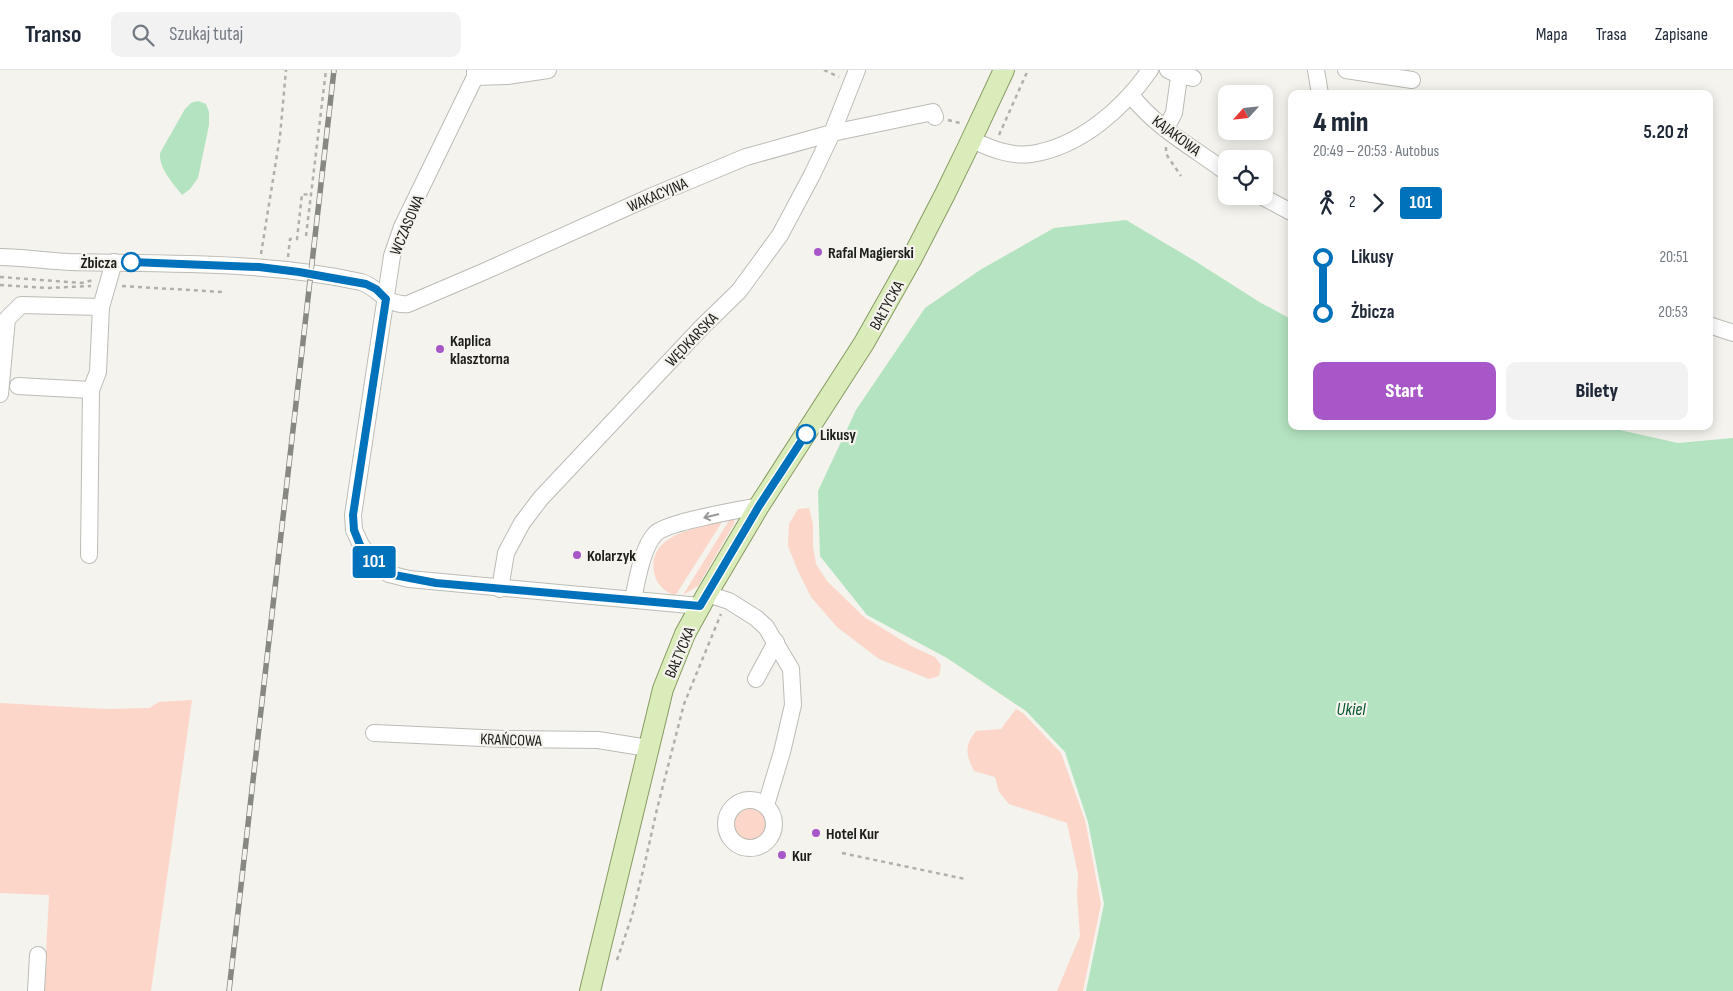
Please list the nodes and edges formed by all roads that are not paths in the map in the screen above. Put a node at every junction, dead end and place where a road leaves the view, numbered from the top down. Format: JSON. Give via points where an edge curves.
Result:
{"nodes":[{"id":1,"x":548,"y":70,"type":"edge"},
{"id":2,"x":857,"y":70,"type":"edge"},
{"id":3,"x":1004,"y":70,"type":"edge"},
{"id":4,"x":1150,"y":70,"type":"edge"},
{"id":5,"x":1316,"y":70,"type":"edge"},
{"id":6,"x":1346,"y":70,"type":"edge"},
{"id":7,"x":475,"y":73,"type":"edge"},
{"id":8,"x":1180,"y":73,"type":"edge"},
{"id":9,"x":1412,"y":80,"type":"dead end"},
{"id":10,"x":1319,"y":90,"type":"edge"},
{"id":11,"x":1131,"y":95,"type":"junction"},
{"id":12,"x":935,"y":117,"type":"dead end"},
{"id":13,"x":1166,"y":128,"type":"junction"},
{"id":14,"x":832,"y":133,"type":"junction"},
{"id":15,"x":972,"y":140,"type":"junction"},
{"id":16,"x":1218,"y":166,"type":"edge"},
{"id":17,"x":1273,"y":203,"type":"edge"},
{"id":18,"x":1288,"y":210,"type":"edge"},
{"id":19,"x":0,"y":257,"type":"edge"},
{"id":20,"x":114,"y":262,"type":"junction"},
{"id":21,"x":386,"y":299,"type":"junction"},
{"id":22,"x":101,"y":307,"type":"junction"},
{"id":23,"x":1713,"y":326,"type":"edge"},
{"id":24,"x":1733,"y":333,"type":"edge"},
{"id":25,"x":18,"y":386,"type":"dead end"},
{"id":26,"x":91,"y":390,"type":"junction"},
{"id":27,"x":0,"y":394,"type":"edge"},
{"id":28,"x":759,"y":506,"type":"junction"},
{"id":29,"x":89,"y":555,"type":"dead end"},
{"id":30,"x":500,"y":589,"type":"junction"},
{"id":31,"x":633,"y":600,"type":"junction"},
{"id":32,"x":703,"y":600,"type":"junction"},
{"id":33,"x":776,"y":642,"type":"junction"},
{"id":34,"x":756,"y":679,"type":"dead end"},
{"id":35,"x":374,"y":733,"type":"dead end"},
{"id":36,"x":648,"y":748,"type":"junction"},
{"id":37,"x":766,"y":805,"type":"dead end"},
{"id":38,"x":38,"y":955,"type":"dead end"},
{"id":39,"x":36,"y":991,"type":"edge"},
{"id":40,"x":590,"y":991,"type":"edge"}],
"edges":[{"from":1,"to":7,"type":"street","via":[[507,76]]},
{"from":2,"to":14,"type":"street","name":"WĘDKARSKA"},
{"from":3,"to":15,"type":"main road","name":"BAŁTYCKA"},
{"from":4,"to":11,"type":"street"},
{"from":5,"to":10,"type":"street"},
{"from":6,"to":9,"type":"street"},
{"from":7,"to":21,"type":"street","name":"WCZASOWA","via":[[398,236]]},
{"from":8,"to":13,"type":"street","via":[[1174,113]]},
{"from":11,"to":13,"type":"street","name":"KAJAKOWA","via":[[1142,109]]},
{"from":11,"to":15,"type":"street","via":[[1107,118],[1062,146],[1030,154],[1003,152]]},
{"from":12,"to":14,"type":"street","name":"WAKACYJNA","via":[[933,112]]},
{"from":13,"to":16,"type":"street","name":"KAJAKOWA"},
{"from":14,"to":21,"type":"street","name":"WAKACYJNA","via":[[746,157],[650,196],[415,302],[397,304]]},
{"from":14,"to":30,"type":"street","name":"WĘDKARSKA","via":[[780,235],[739,291],[616,416],[522,523],[506,553]]},
{"from":15,"to":28,"type":"main road","name":"BAŁTYCKA","via":[[912,258],[864,342]]},
{"from":17,"to":18,"type":"street"},
{"from":19,"to":20,"type":"street"},
{"from":20,"to":21,"type":"street","via":[[287,270],[361,282]]},
{"from":20,"to":22,"type":"street"},
{"from":21,"to":30,"type":"street","name":"WCZASOWA","via":[[353,515],[354,530],[360,545],[389,574],[427,582]]},
{"from":22,"to":26,"type":"street","via":[[98,372]]},
{"from":22,"to":27,"type":"street","via":[[21,304],[7,319]]},
{"from":23,"to":24,"type":"street"},
{"from":25,"to":26,"type":"street"},
{"from":26,"to":29,"type":"street"},
{"from":28,"to":31,"type":"street","one_way":true,"via":[[673,525],[655,533],[644,555]]},
{"from":28,"to":32,"type":"main road","name":"BAŁTYCKA"},
{"from":30,"to":31,"type":"street","name":"WCZASOWA"},
{"from":31,"to":32,"type":"street","name":"WCZASOWA"},
{"from":32,"to":33,"type":"street","name":"WCZASOWA","via":[[727,600],[756,618]]},
{"from":32,"to":36,"type":"main road","name":"BAŁTYCKA","via":[[663,688]]},
{"from":33,"to":34,"type":"street"},
{"from":33,"to":37,"type":"street","name":"WCZASOWA","via":[[791,669],[794,705]]},
{"from":35,"to":36,"type":"street","name":"KRAŃCOWA","via":[[598,740]]},
{"from":36,"to":40,"type":"main road","name":"BAŁTYCKA"},
{"from":38,"to":39,"type":"street"}]}
